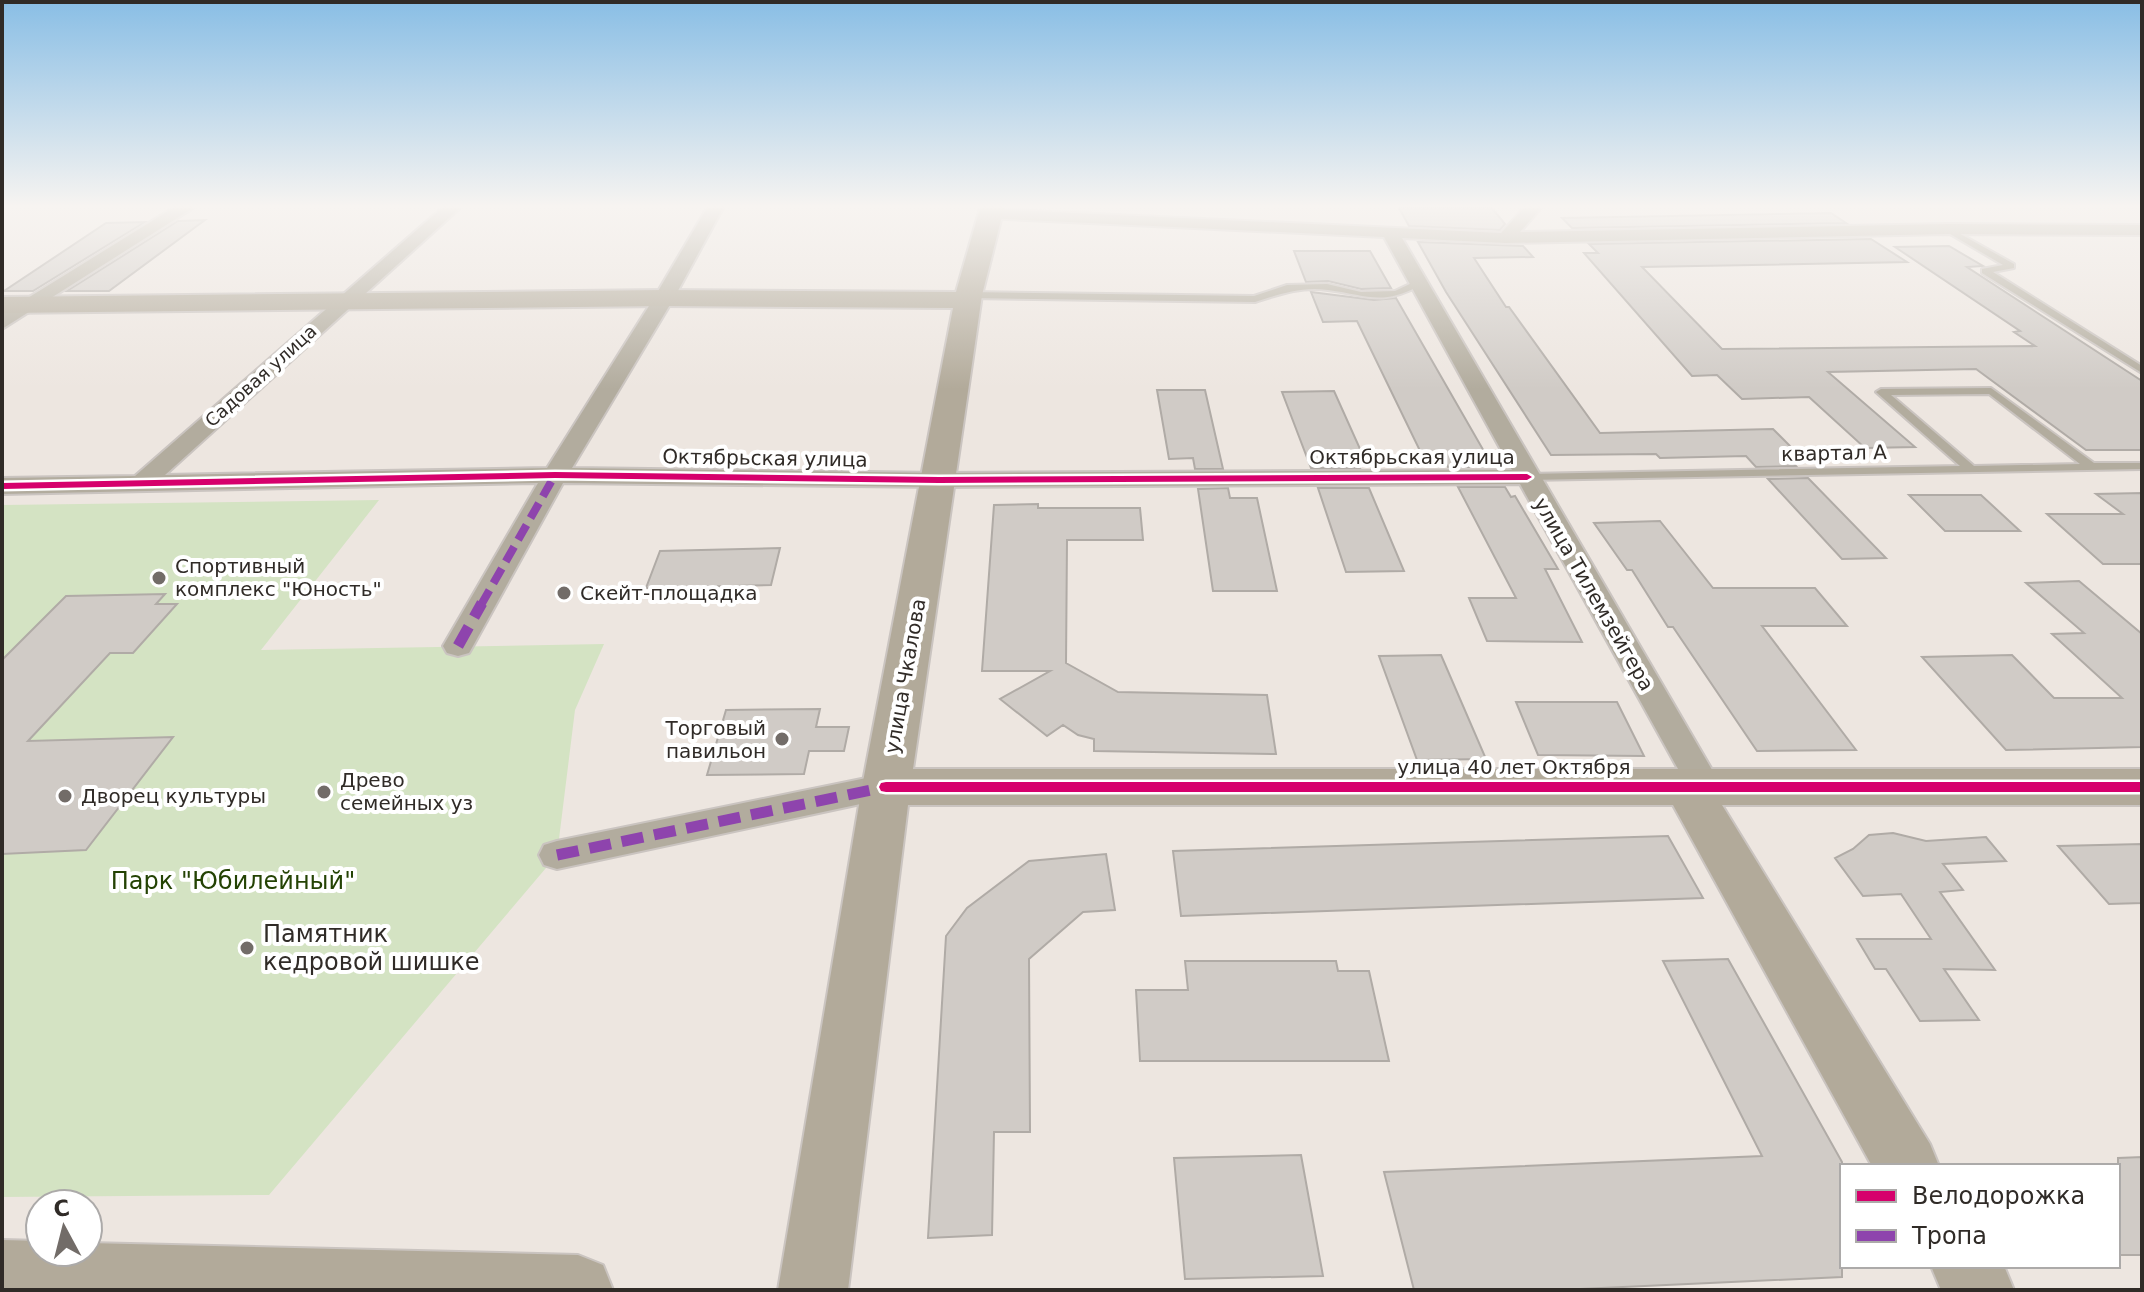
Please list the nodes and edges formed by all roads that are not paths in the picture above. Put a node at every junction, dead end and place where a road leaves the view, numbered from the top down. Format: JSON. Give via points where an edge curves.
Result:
{"nodes":[{"id":1,"x":88,"y":268,"type":"edge"},
{"id":2,"x":382,"y":268,"type":"edge"},
{"id":3,"x":681,"y":268,"type":"edge"},
{"id":4,"x":977,"y":268,"type":"edge"},
{"id":5,"x":1408,"y":268,"type":"edge"},
{"id":6,"x":1999,"y":268,"type":"edge"},
{"id":7,"x":1416,"y":284,"type":"junction"},
{"id":8,"x":664,"y":298,"type":"junction"},
{"id":9,"x":969,"y":298,"type":"junction"},
{"id":10,"x":344,"y":301,"type":"junction"},
{"id":11,"x":30,"y":304,"type":"junction"},
{"id":12,"x":2,"y":305,"type":"edge"},
{"id":13,"x":2,"y":323,"type":"edge"},
{"id":14,"x":2142,"y":370,"type":"edge"},
{"id":15,"x":2142,"y":466,"type":"edge"},
{"id":16,"x":2092,"y":467,"type":"junction"},
{"id":17,"x":1971,"y":469,"type":"junction"},
{"id":18,"x":555,"y":475,"type":"junction"},
{"id":19,"x":1527,"y":477,"type":"junction"},
{"id":20,"x":939,"y":480,"type":"junction"},
{"id":21,"x":143,"y":482,"type":"junction"},
{"id":22,"x":2,"y":486,"type":"edge"},
{"id":23,"x":458,"y":646,"type":"dead end"},
{"id":24,"x":886,"y":787,"type":"junction"},
{"id":25,"x":1696,"y":787,"type":"junction"},
{"id":26,"x":2142,"y":787,"type":"edge"},
{"id":27,"x":557,"y":855,"type":"dead end"},
{"id":28,"x":1906,"y":1164,"type":"edge"},
{"id":29,"x":1966,"y":1268,"type":"edge"},
{"id":30,"x":2,"y":1275,"type":"edge"},
{"id":31,"x":578,"y":1290,"type":"edge"},
{"id":32,"x":813,"y":1290,"type":"edge"},
{"id":33,"x":1979,"y":1290,"type":"edge"}],
"edges":[{"from":1,"to":11,"type":"street"},
{"from":2,"to":10,"type":"street","name":"Садовая улица"},
{"from":3,"to":8,"type":"street"},
{"from":4,"to":9,"type":"street","name":"улица Чкалова"},
{"from":5,"to":7,"type":"street","name":"улица Тилемзейгера"},
{"from":6,"to":14,"type":"lane","via":[[1985,271]]},
{"from":7,"to":9,"type":"lane","via":[[1397,294],[1287,288],[1255,299]]},
{"from":7,"to":19,"type":"street","name":"улица Тилемзейгера"},
{"from":8,"to":9,"type":"street"},
{"from":8,"to":10,"type":"street"},
{"from":8,"to":18,"type":"street"},
{"from":9,"to":20,"type":"street","name":"улица Чкалова"},
{"from":10,"to":11,"type":"street"},
{"from":10,"to":21,"type":"street","name":"Садовая улица"},
{"from":11,"to":12,"type":"street"},
{"from":11,"to":13,"type":"street"},
{"from":15,"to":16,"type":"lane","name":"квартал А"},
{"from":16,"to":17,"type":"lane","name":"квартал А"},
{"from":16,"to":17,"type":"lane","via":[[1991,391],[1881,392]]},
{"from":17,"to":19,"type":"lane","name":"квартал А"},
{"from":18,"to":20,"type":"street","name":"Октябрьская улица"},
{"from":18,"to":21,"type":"street","name":"Октябрьская улица"},
{"from":18,"to":23,"type":"street"},
{"from":19,"to":20,"type":"street","name":"Октябрьская улица"},
{"from":19,"to":25,"type":"street","name":"улица Тилемзейгера"},
{"from":20,"to":24,"type":"street","name":"улица Чкалова"},
{"from":21,"to":22,"type":"street","name":"Октябрьская улица"},
{"from":24,"to":25,"type":"street","name":"улица 40 лет Октября"},
{"from":24,"to":27,"type":"street"},
{"from":24,"to":32,"type":"street","name":"улица Чкалова"},
{"from":25,"to":26,"type":"street","name":"улица 40 лет Октября"},
{"from":25,"to":28,"type":"street","name":"улица Тилемзейгера"},
{"from":29,"to":33,"type":"street"},
{"from":30,"to":31,"type":"street"}]}
